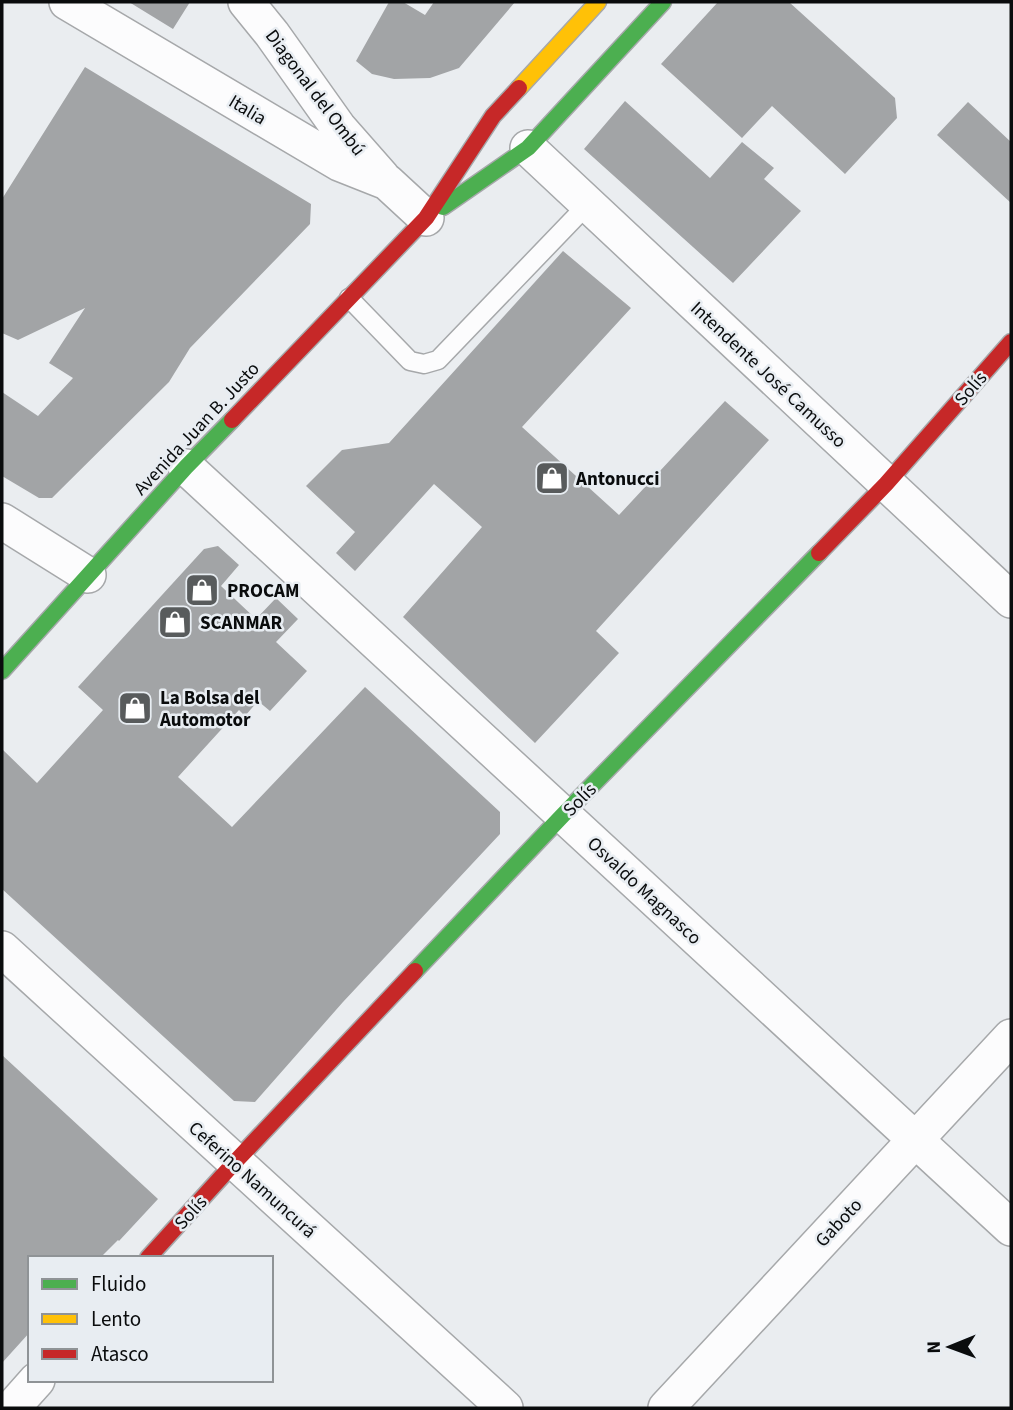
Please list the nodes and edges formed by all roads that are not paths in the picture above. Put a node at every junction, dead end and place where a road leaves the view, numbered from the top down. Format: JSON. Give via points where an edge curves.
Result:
{"nodes":[{"id":1,"x":68,"y":2,"type":"edge"},
{"id":2,"x":246,"y":2,"type":"edge"},
{"id":3,"x":598,"y":2,"type":"edge"},
{"id":4,"x":663,"y":2,"type":"edge"},
{"id":5,"x":528,"y":148,"type":"junction"},
{"id":6,"x":387,"y":182,"type":"junction"},
{"id":7,"x":588,"y":204,"type":"junction"},
{"id":8,"x":426,"y":218,"type":"junction"},
{"id":9,"x":349,"y":298,"type":"junction"},
{"id":10,"x":1011,"y":342,"type":"edge"},
{"id":11,"x":186,"y":467,"type":"junction"},
{"id":12,"x":886,"y":484,"type":"junction"},
{"id":13,"x":2,"y":521,"type":"edge"},
{"id":14,"x":88,"y":575,"type":"junction"},
{"id":15,"x":1011,"y":600,"type":"edge"},
{"id":16,"x":2,"y":671,"type":"edge"},
{"id":17,"x":563,"y":815,"type":"junction"},
{"id":18,"x":2,"y":949,"type":"edge"},
{"id":19,"x":1011,"y":1037,"type":"edge"},
{"id":20,"x":915,"y":1139,"type":"junction"},
{"id":21,"x":235,"y":1162,"type":"junction"},
{"id":22,"x":1011,"y":1228,"type":"edge"},
{"id":23,"x":150,"y":1256,"type":"edge"},
{"id":24,"x":35,"y":1382,"type":"edge"},
{"id":25,"x":12,"y":1408,"type":"edge"},
{"id":26,"x":505,"y":1408,"type":"edge"},
{"id":27,"x":666,"y":1408,"type":"edge"}],
"edges":[{"from":1,"to":6,"type":"street","name":"Italia","via":[[339,163]]},
{"from":2,"to":6,"type":"street","name":"Diagonal del Ombú","via":[[338,127]]},
{"from":3,"to":8,"type":"street","name":"Avenida Juan B. Justo","via":[[493,116]]},
{"from":4,"to":5,"type":"street","name":"Avenida Juan B. Justo"},
{"from":5,"to":7,"type":"street","name":"Intendente José Camusso"},
{"from":5,"to":8,"type":"street","name":"Avenida Juan B. Justo"},
{"from":6,"to":8,"type":"street","name":"Italia"},
{"from":7,"to":9,"type":"lane","via":[[438,360],[410,361]]},
{"from":7,"to":12,"type":"street","name":"Intendente José Camusso"},
{"from":8,"to":9,"type":"street","name":"Avenida Juan B. Justo"},
{"from":9,"to":11,"type":"street","name":"Avenida Juan B. Justo"},
{"from":10,"to":12,"type":"street","name":"Solís"},
{"from":11,"to":14,"type":"street","name":"Avenida Juan B. Justo"},
{"from":11,"to":17,"type":"street","name":"Osvaldo Magnasco"},
{"from":12,"to":15,"type":"street","name":"Intendente José Camusso"},
{"from":12,"to":17,"type":"street","name":"Solís"},
{"from":13,"to":14,"type":"street"},
{"from":14,"to":16,"type":"street","name":"Avenida Juan B. Justo"},
{"from":17,"to":20,"type":"street","name":"Osvaldo Magnasco"},
{"from":17,"to":21,"type":"street","name":"Solís"},
{"from":18,"to":21,"type":"street","name":"Ceferino Namuncurá"},
{"from":19,"to":20,"type":"street","name":"Gaboto"},
{"from":20,"to":22,"type":"street","name":"Osvaldo Magnasco"},
{"from":20,"to":27,"type":"street","name":"Gaboto"},
{"from":21,"to":23,"type":"street","name":"Solís"},
{"from":21,"to":26,"type":"street","name":"Ceferino Namuncurá"},
{"from":24,"to":25,"type":"street"}]}
